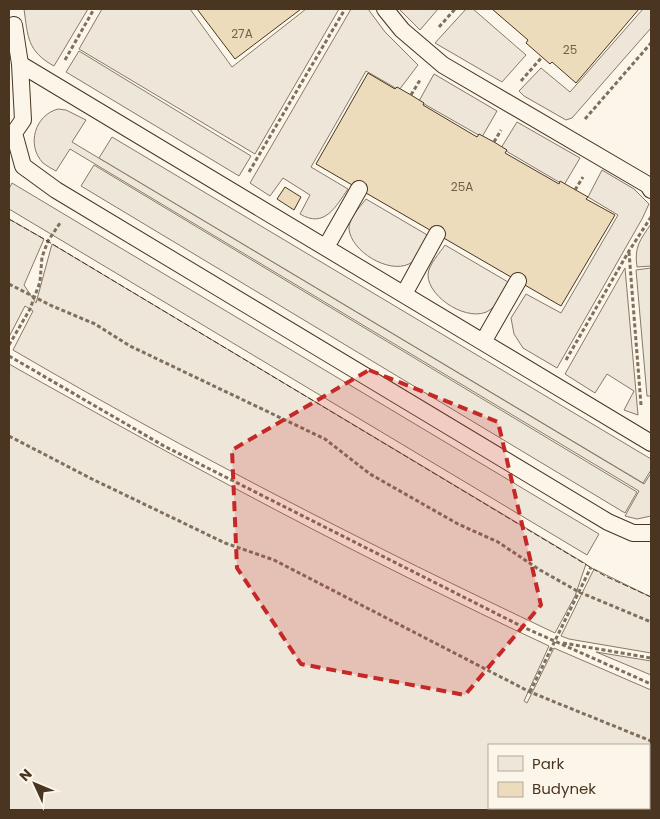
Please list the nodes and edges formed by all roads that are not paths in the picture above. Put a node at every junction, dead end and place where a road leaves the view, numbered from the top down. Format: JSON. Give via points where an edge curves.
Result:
{"nodes":[{"id":1,"x":385,"y":9,"type":"edge"},
{"id":2,"x":12,"y":20,"type":"edge"},
{"id":3,"x":20,"y":64,"type":"junction"},
{"id":4,"x":11,"y":135,"type":"edge"},
{"id":5,"x":359,"y":190,"type":"dead end"},
{"id":6,"x":651,"y":190,"type":"edge"},
{"id":7,"x":436,"y":234,"type":"dead end"},
{"id":8,"x":326,"y":247,"type":"junction"},
{"id":9,"x":518,"y":281,"type":"dead end"},
{"id":10,"x":404,"y":294,"type":"junction"},
{"id":11,"x":484,"y":342,"type":"junction"},
{"id":12,"x":648,"y":440,"type":"edge"},
{"id":13,"x":651,"y":533,"type":"edge"}],
"edges":[{"from":1,"to":6,"type":"lane","via":[[402,30],[444,65],[648,184]]},
{"from":2,"to":3,"type":"lane"},
{"from":3,"to":4,"type":"lane","via":[[23,120]]},
{"from":3,"to":8,"type":"lane"},
{"from":4,"to":13,"type":"lane","via":[[23,166],[74,201],[608,522],[633,533]]},
{"from":5,"to":8,"type":"lane"},
{"from":7,"to":10,"type":"lane"},
{"from":8,"to":10,"type":"lane"},
{"from":9,"to":11,"type":"lane"},
{"from":10,"to":11,"type":"lane"},
{"from":11,"to":12,"type":"lane"}]}
